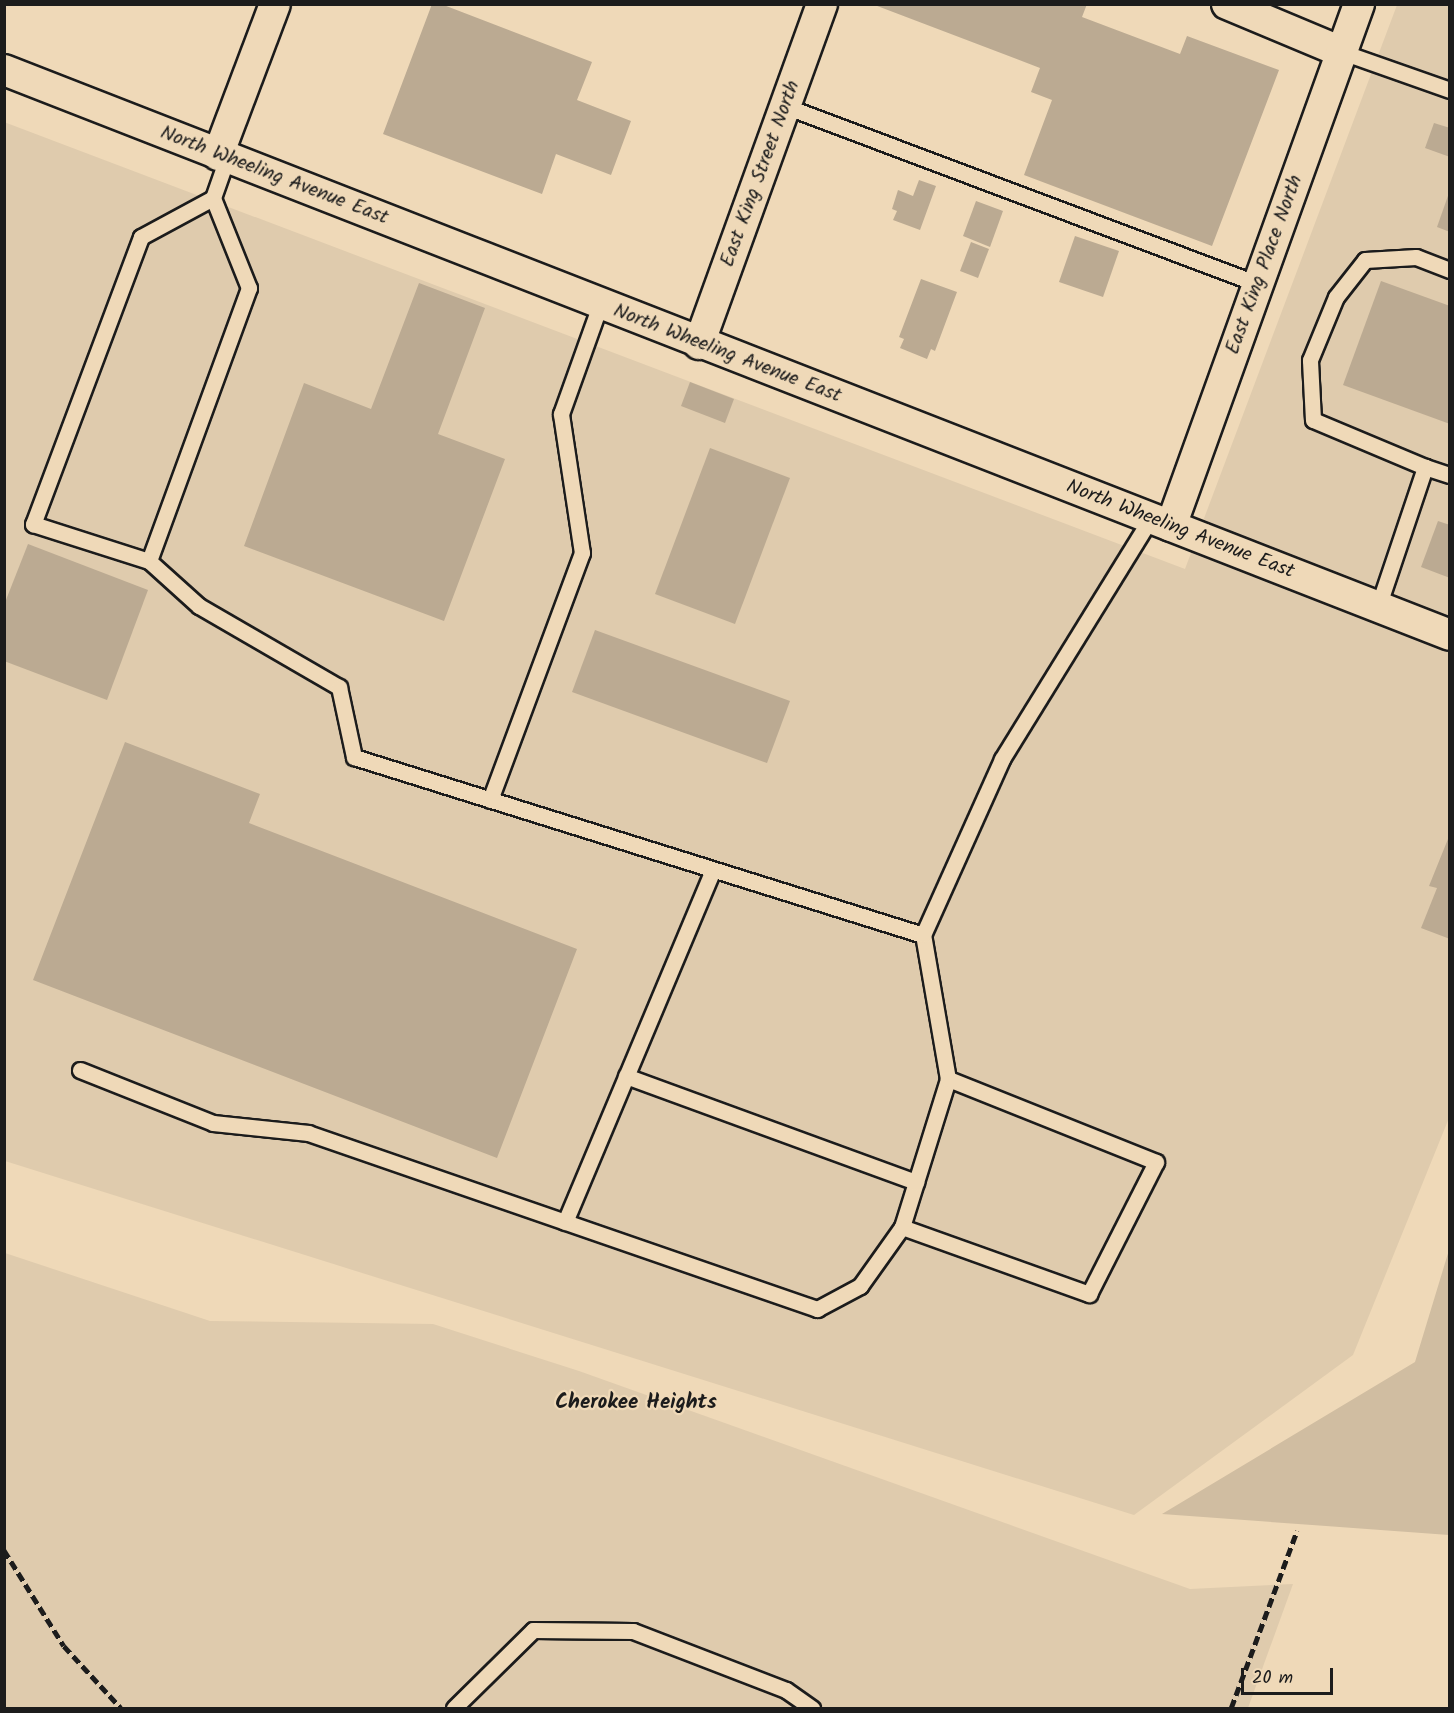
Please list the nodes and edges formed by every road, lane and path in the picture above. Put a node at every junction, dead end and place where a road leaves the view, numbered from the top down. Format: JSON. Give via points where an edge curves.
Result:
{"nodes":[{"id":1,"x":275,"y":4,"type":"edge"},
{"id":2,"x":822,"y":4,"type":"edge"},
{"id":3,"x":1227,"y":4,"type":"edge"},
{"id":4,"x":1359,"y":4,"type":"edge"},
{"id":5,"x":1342,"y":52,"type":"junction"},
{"id":6,"x":4,"y":70,"type":"edge"},
{"id":7,"x":1449,"y":90,"type":"edge"},
{"id":8,"x":785,"y":106,"type":"junction"},
{"id":9,"x":223,"y":156,"type":"junction"},
{"id":10,"x":213,"y":198,"type":"junction"},
{"id":11,"x":1449,"y":270,"type":"edge"},
{"id":12,"x":1258,"y":284,"type":"junction"},
{"id":13,"x":600,"y":305,"type":"junction"},
{"id":14,"x":699,"y":344,"type":"junction"},
{"id":15,"x":1425,"y":467,"type":"junction"},
{"id":16,"x":1449,"y":475,"type":"edge"},
{"id":17,"x":1161,"y":522,"type":"junction"},
{"id":18,"x":149,"y":561,"type":"junction"},
{"id":19,"x":1378,"y":607,"type":"junction"},
{"id":20,"x":1449,"y":635,"type":"edge"},
{"id":21,"x":490,"y":800,"type":"junction"},
{"id":22,"x":713,"y":870,"type":"junction"},
{"id":23,"x":922,"y":935,"type":"junction"},
{"id":24,"x":80,"y":1070,"type":"dead end"},
{"id":25,"x":626,"y":1076,"type":"junction"},
{"id":26,"x":948,"y":1079,"type":"junction"},
{"id":27,"x":916,"y":1182,"type":"junction"},
{"id":28,"x":565,"y":1222,"type":"junction"},
{"id":29,"x":902,"y":1227,"type":"junction"},
{"id":30,"x":454,"y":1708,"type":"edge"},
{"id":31,"x":812,"y":1708,"type":"edge"}],
"edges":[{"from":1,"to":9,"type":"street"},
{"from":2,"to":8,"type":"street","name":"East King Street North"},
{"from":3,"to":5,"type":"street"},
{"from":4,"to":5,"type":"street","name":"East King Place North"},
{"from":5,"to":7,"type":"lane"},
{"from":5,"to":12,"type":"street","name":"East King Place North"},
{"from":6,"to":9,"type":"street","name":"North Wheeling Avenue East"},
{"from":8,"to":12,"type":"lane"},
{"from":8,"to":14,"type":"street","name":"East King Street North"},
{"from":9,"to":10,"type":"lane"},
{"from":9,"to":13,"type":"street","name":"North Wheeling Avenue East"},
{"from":10,"to":18,"type":"lane","via":[[249,288]]},
{"from":10,"to":18,"type":"lane","via":[[141,237],[33,524]]},
{"from":11,"to":15,"type":"lane","via":[[1416,256],[1365,260],[1336,297],[1310,360],[1313,420]]},
{"from":12,"to":17,"type":"street","name":"East King Place North"},
{"from":13,"to":14,"type":"street","name":"North Wheeling Avenue East"},
{"from":13,"to":21,"type":"lane","via":[[561,414],[582,553]]},
{"from":14,"to":17,"type":"street","name":"North Wheeling Avenue East"},
{"from":15,"to":16,"type":"lane"},
{"from":15,"to":19,"type":"lane"},
{"from":17,"to":19,"type":"street","name":"North Wheeling Avenue East"},
{"from":17,"to":23,"type":"lane","via":[[1002,759]]},
{"from":18,"to":21,"type":"lane","via":[[199,606],[339,687],[354,757]]},
{"from":19,"to":20,"type":"street","name":"North Wheeling Avenue East"},
{"from":21,"to":22,"type":"lane"},
{"from":22,"to":23,"type":"lane"},
{"from":22,"to":25,"type":"lane"},
{"from":23,"to":26,"type":"lane"},
{"from":24,"to":28,"type":"lane","via":[[213,1123],[308,1133]]},
{"from":25,"to":27,"type":"lane"},
{"from":25,"to":28,"type":"lane"},
{"from":26,"to":27,"type":"lane"},
{"from":26,"to":29,"type":"lane","via":[[1156,1162],[1089,1294]]},
{"from":27,"to":29,"type":"lane"},
{"from":28,"to":29,"type":"lane","via":[[817,1309],[861,1286]]},
{"from":30,"to":31,"type":"lane","via":[[533,1630],[633,1631],[786,1690]]}]}
